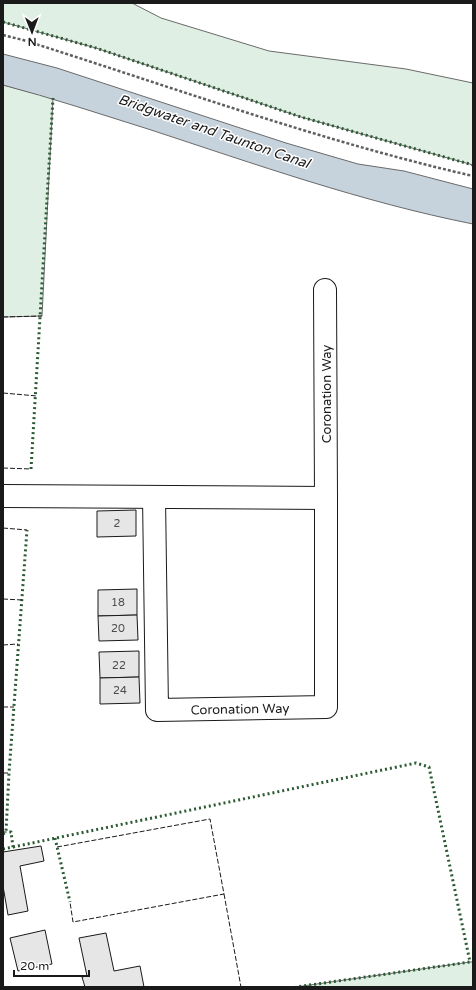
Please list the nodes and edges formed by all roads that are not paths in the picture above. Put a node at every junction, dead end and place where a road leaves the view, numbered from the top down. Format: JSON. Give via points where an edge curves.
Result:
{"nodes":[{"id":1,"x":325,"y":290,"type":"dead end"},
{"id":2,"x":3,"y":496,"type":"edge"},
{"id":3,"x":154,"y":497,"type":"junction"},
{"id":4,"x":326,"y":498,"type":"junction"}],
"edges":[{"from":1,"to":4,"type":"street","name":"Coronation Way"},
{"from":2,"to":3,"type":"street"},
{"from":3,"to":4,"type":"street"},
{"from":3,"to":4,"type":"street","name":"Coronation Way","via":[[157,710],[326,707]]}]}
